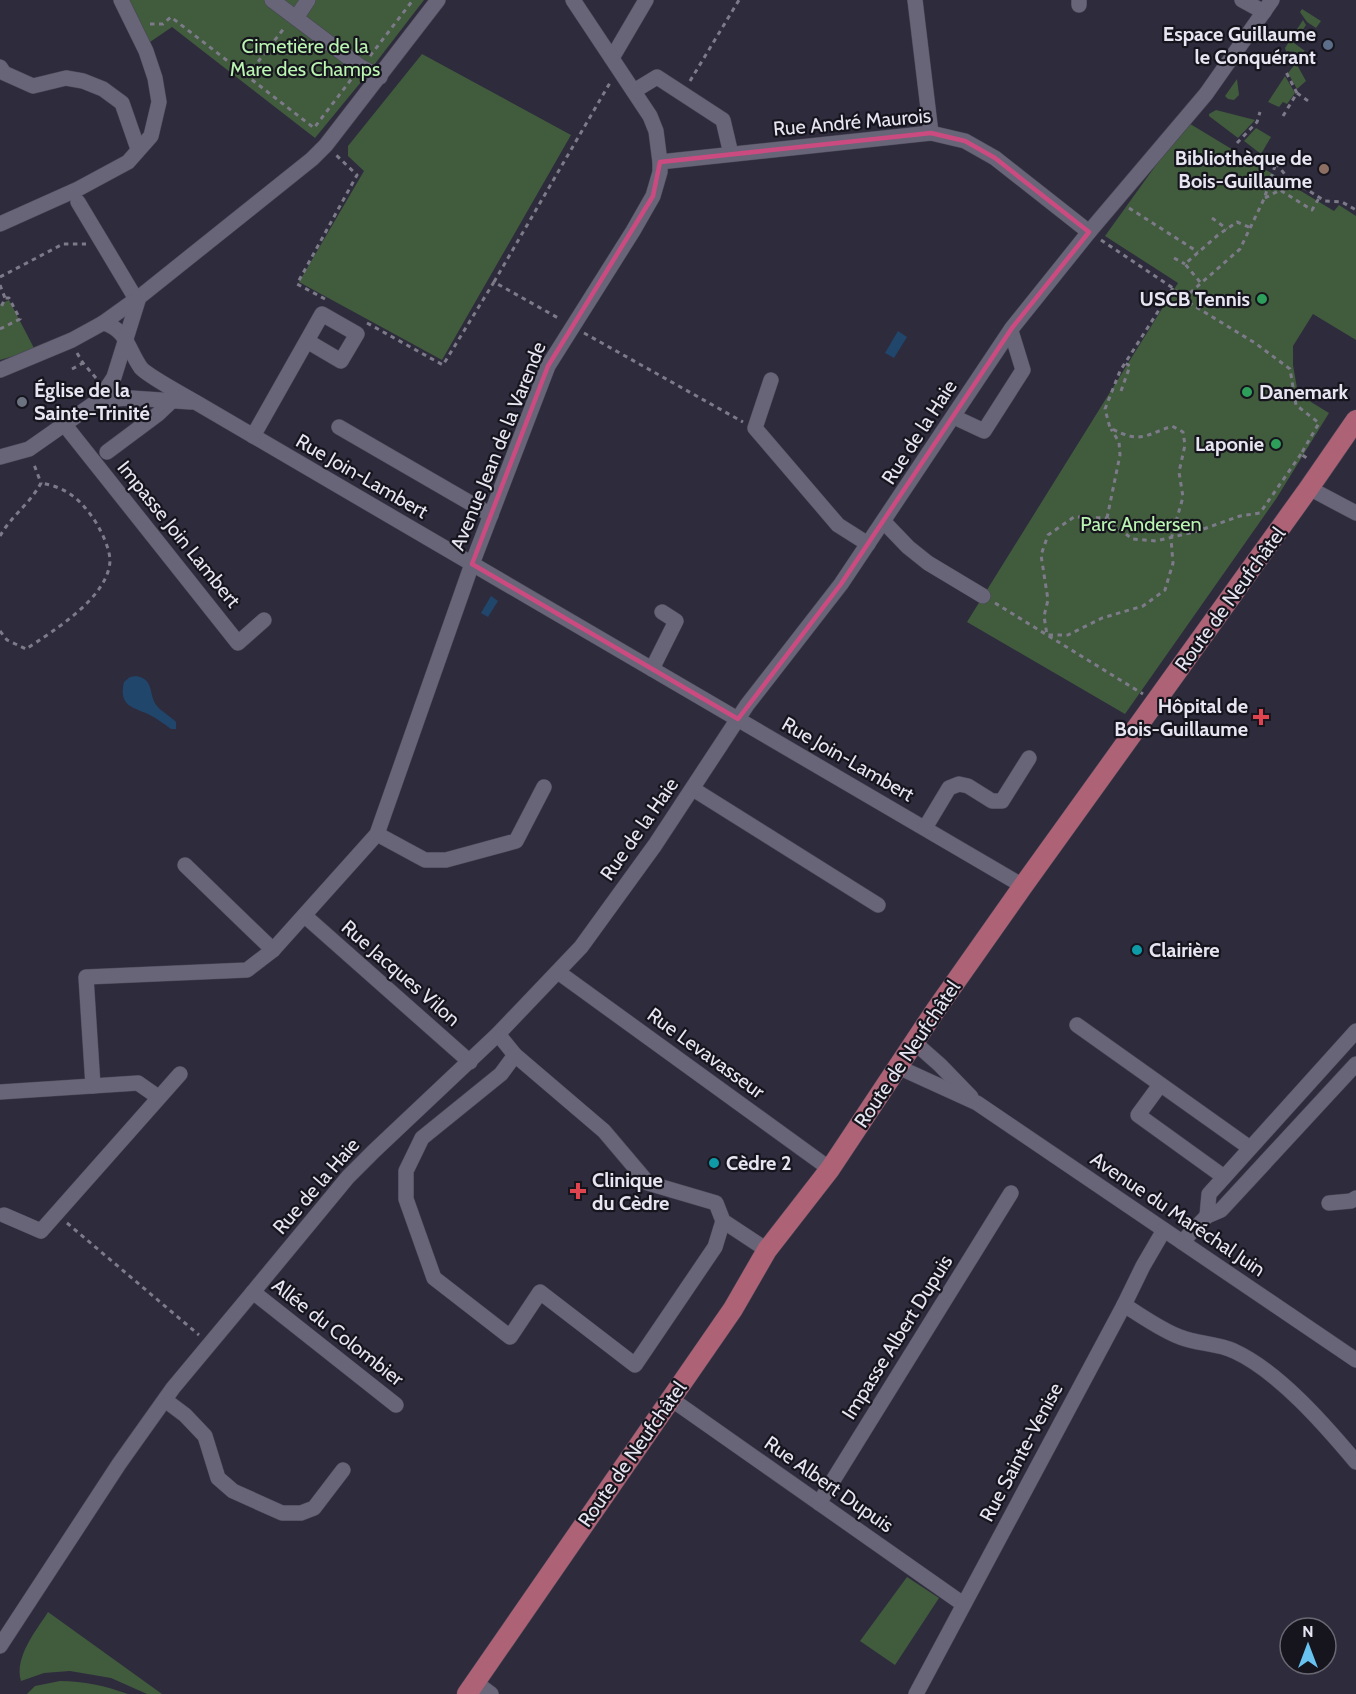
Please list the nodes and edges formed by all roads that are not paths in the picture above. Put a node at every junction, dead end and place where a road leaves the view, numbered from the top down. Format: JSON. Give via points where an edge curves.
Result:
{"nodes":[{"id":1,"x":121,"y":0,"type":"edge"},
{"id":2,"x":272,"y":0,"type":"edge"},
{"id":3,"x":308,"y":0,"type":"edge"},
{"id":4,"x":438,"y":0,"type":"edge"},
{"id":5,"x":573,"y":0,"type":"edge"},
{"id":6,"x":646,"y":0,"type":"edge"},
{"id":7,"x":915,"y":0,"type":"edge"},
{"id":8,"x":1242,"y":0,"type":"edge"},
{"id":9,"x":1268,"y":6,"type":"edge"},
{"id":10,"x":295,"y":17,"type":"junction"},
{"id":11,"x":615,"y":63,"type":"junction"},
{"id":12,"x":0,"y":67,"type":"edge"},
{"id":13,"x":380,"y":77,"type":"junction"},
{"id":14,"x":634,"y":91,"type":"junction"},
{"id":15,"x":931,"y":133,"type":"junction"},
{"id":16,"x":138,"y":149,"type":"junction"},
{"id":17,"x":731,"y":154,"type":"junction"},
{"id":18,"x":660,"y":162,"type":"junction"},
{"id":19,"x":78,"y":202,"type":"dead end"},
{"id":20,"x":0,"y":224,"type":"edge"},
{"id":21,"x":1089,"y":232,"type":"junction"},
{"id":22,"x":137,"y":298,"type":"junction"},
{"id":23,"x":103,"y":323,"type":"junction"},
{"id":24,"x":1011,"y":331,"type":"junction"},
{"id":25,"x":307,"y":341,"type":"dead end"},
{"id":26,"x":126,"y":342,"type":"junction"},
{"id":27,"x":0,"y":370,"type":"edge"},
{"id":28,"x":771,"y":380,"type":"dead end"},
{"id":29,"x":177,"y":396,"type":"junction"},
{"id":30,"x":99,"y":400,"type":"junction"},
{"id":31,"x":954,"y":417,"type":"junction"},
{"id":32,"x":1356,"y":420,"type":"edge"},
{"id":33,"x":64,"y":424,"type":"junction"},
{"id":34,"x":339,"y":427,"type":"dead end"},
{"id":35,"x":253,"y":436,"type":"junction"},
{"id":36,"x":106,"y":452,"type":"dead end"},
{"id":37,"x":0,"y":457,"type":"edge"},
{"id":38,"x":1309,"y":488,"type":"junction"},
{"id":39,"x":1356,"y":513,"type":"edge"},
{"id":40,"x":491,"y":515,"type":"junction"},
{"id":41,"x":884,"y":522,"type":"junction"},
{"id":42,"x":868,"y":544,"type":"junction"},
{"id":43,"x":472,"y":564,"type":"junction"},
{"id":44,"x":983,"y":596,"type":"road end"},
{"id":45,"x":662,"y":612,"type":"dead end"},
{"id":46,"x":264,"y":620,"type":"dead end"},
{"id":47,"x":652,"y":669,"type":"junction"},
{"id":48,"x":738,"y":719,"type":"junction"},
{"id":49,"x":1029,"y":758,"type":"dead end"},
{"id":50,"x":544,"y":787,"type":"dead end"},
{"id":51,"x":693,"y":789,"type":"junction"},
{"id":52,"x":925,"y":828,"type":"junction"},
{"id":53,"x":377,"y":834,"type":"junction"},
{"id":54,"x":184,"y":865,"type":"dead end"},
{"id":55,"x":1023,"y":886,"type":"junction"},
{"id":56,"x":878,"y":905,"type":"dead end"},
{"id":57,"x":305,"y":916,"type":"junction"},
{"id":58,"x":273,"y":950,"type":"junction"},
{"id":59,"x":558,"y":972,"type":"junction"},
{"id":60,"x":1077,"y":1025,"type":"dead end"},
{"id":61,"x":1356,"y":1031,"type":"edge"},
{"id":62,"x":498,"y":1034,"type":"junction"},
{"id":63,"x":914,"y":1042,"type":"junction"},
{"id":64,"x":515,"y":1055,"type":"junction"},
{"id":65,"x":470,"y":1062,"type":"junction"},
{"id":66,"x":1356,"y":1064,"type":"edge"},
{"id":67,"x":898,"y":1068,"type":"junction"},
{"id":68,"x":180,"y":1074,"type":"dead end"},
{"id":69,"x":1160,"y":1085,"type":"junction"},
{"id":70,"x":93,"y":1086,"type":"junction"},
{"id":71,"x":0,"y":1092,"type":"edge"},
{"id":72,"x":158,"y":1097,"type":"junction"},
{"id":73,"x":977,"y":1103,"type":"junction"},
{"id":74,"x":1250,"y":1148,"type":"junction"},
{"id":75,"x":830,"y":1169,"type":"junction"},
{"id":76,"x":1224,"y":1177,"type":"junction"},
{"id":77,"x":1011,"y":1193,"type":"dead end"},
{"id":78,"x":1356,"y":1198,"type":"edge"},
{"id":79,"x":1329,"y":1203,"type":"dead end"},
{"id":80,"x":4,"y":1215,"type":"dead end"},
{"id":81,"x":1207,"y":1216,"type":"junction"},
{"id":82,"x":723,"y":1221,"type":"junction"},
{"id":83,"x":1164,"y":1230,"type":"junction"},
{"id":84,"x":1182,"y":1242,"type":"junction"},
{"id":85,"x":767,"y":1250,"type":"junction"},
{"id":86,"x":253,"y":1292,"type":"junction"},
{"id":87,"x":1124,"y":1305,"type":"junction"},
{"id":88,"x":1356,"y":1360,"type":"edge"},
{"id":89,"x":671,"y":1399,"type":"junction"},
{"id":90,"x":165,"y":1400,"type":"junction"},
{"id":91,"x":396,"y":1405,"type":"dead end"},
{"id":92,"x":1356,"y":1462,"type":"edge"},
{"id":93,"x":343,"y":1470,"type":"dead end"},
{"id":94,"x":819,"y":1503,"type":"junction"},
{"id":95,"x":963,"y":1604,"type":"junction"},
{"id":96,"x":14,"y":1625,"type":"junction"},
{"id":97,"x":0,"y":1632,"type":"edge"},
{"id":98,"x":0,"y":1646,"type":"edge"},
{"id":99,"x":477,"y":1690,"type":"edge"},
{"id":100,"x":917,"y":1694,"type":"edge"}],
"edges":[{"from":1,"to":16,"type":"street","via":[[146,51],[159,102],[151,136]]},
{"from":2,"to":10,"type":"street"},
{"from":3,"to":10,"type":"street"},
{"from":4,"to":13,"type":"street"},
{"from":5,"to":11,"type":"street","name":"Avenue Jean de la Varende"},
{"from":6,"to":11,"type":"street"},
{"from":7,"to":15,"type":"street"},
{"from":8,"to":9,"type":"street"},
{"from":9,"to":21,"type":"street","name":"Rue de la Haie","via":[[1206,94]]},
{"from":10,"to":13,"type":"street"},
{"from":11,"to":14,"type":"street","name":"Avenue Jean de la Varende"},
{"from":12,"to":16,"type":"street","via":[[4,73],[33,86],[66,78],[103,89],[122,103]]},
{"from":13,"to":22,"type":"street","via":[[312,159]]},
{"from":14,"to":17,"type":"street","via":[[657,77],[723,120]]},
{"from":14,"to":18,"type":"street","name":"Avenue Jean de la Varende","via":[[656,131]]},
{"from":15,"to":17,"type":"street","name":"Rue André Maurois"},
{"from":15,"to":21,"type":"street","name":"Rue André Maurois","via":[[965,141],[995,158]]},
{"from":16,"to":20,"type":"street","via":[[128,162]]},
{"from":17,"to":18,"type":"street","name":"Rue André Maurois"},
{"from":18,"to":40,"type":"street","name":"Avenue Jean de la Varende","via":[[653,196],[548,366]]},
{"from":19,"to":22,"type":"street"},
{"from":21,"to":24,"type":"street","name":"Rue de la Haie"},
{"from":22,"to":23,"type":"street"},
{"from":22,"to":26,"type":"street"},
{"from":23,"to":26,"type":"street","name":"Rue Join-Lambert","via":[[116,328]]},
{"from":23,"to":27,"type":"street"},
{"from":24,"to":31,"type":"street","name":"Rue de la Haie"},
{"from":24,"to":31,"type":"street","via":[[1023,370],[984,430]]},
{"from":25,"to":35,"type":"street"},
{"from":26,"to":29,"type":"street","name":"Rue Join-Lambert","via":[[142,369]]},
{"from":26,"to":30,"type":"street","via":[[110,386]]},
{"from":28,"to":42,"type":"street","via":[[755,428],[838,525]]},
{"from":29,"to":30,"type":"street"},
{"from":29,"to":35,"type":"street","name":"Rue Join-Lambert","via":[[197,403]]},
{"from":29,"to":36,"type":"street"},
{"from":30,"to":33,"type":"street"},
{"from":31,"to":41,"type":"street","name":"Rue de la Haie"},
{"from":32,"to":38,"type":"main road","name":"Route de Neufchâtel"},
{"from":33,"to":37,"type":"street","via":[[29,449]]},
{"from":33,"to":46,"type":"street","name":"Impasse Join Lambert","via":[[238,643]]},
{"from":34,"to":40,"type":"street"},
{"from":35,"to":43,"type":"street","name":"Rue Join-Lambert"},
{"from":38,"to":39,"type":"street"},
{"from":38,"to":55,"type":"main road","name":"Route de Neufchâtel"},
{"from":40,"to":43,"type":"street","name":"Avenue Jean de la Varende"},
{"from":41,"to":42,"type":"street","name":"Rue de la Haie"},
{"from":41,"to":44,"type":"street","via":[[928,563]]},
{"from":42,"to":48,"type":"street","name":"Rue de la Haie"},
{"from":43,"to":47,"type":"street","name":"Rue Join-Lambert"},
{"from":43,"to":53,"type":"street","name":"Avenue Jean de la Varende"},
{"from":45,"to":47,"type":"street","via":[[676,621]]},
{"from":47,"to":48,"type":"street","name":"Rue Join-Lambert"},
{"from":48,"to":51,"type":"street","name":"Rue de la Haie"},
{"from":48,"to":52,"type":"street","name":"Rue Join-Lambert"},
{"from":49,"to":52,"type":"street","via":[[1002,801],[992,801],[959,784],[949,788]]},
{"from":50,"to":53,"type":"street","via":[[516,841],[446,860],[425,860]]},
{"from":51,"to":56,"type":"street"},
{"from":51,"to":59,"type":"street","name":"Rue de la Haie","via":[[581,947]]},
{"from":52,"to":55,"type":"street","name":"Rue Join-Lambert"},
{"from":53,"to":57,"type":"street","name":"Avenue Jean de la Varende"},
{"from":54,"to":58,"type":"street"},
{"from":55,"to":63,"type":"main road","name":"Route de Neufchâtel"},
{"from":57,"to":58,"type":"street","name":"Avenue Jean de la Varende"},
{"from":57,"to":65,"type":"street","name":"Rue Jacques Vilon"},
{"from":58,"to":70,"type":"street","name":"Avenue Jean de la Varende","via":[[247,970],[86,977]]},
{"from":59,"to":62,"type":"street","name":"Rue de la Haie"},
{"from":59,"to":75,"type":"street","name":"Rue Levavasseur"},
{"from":60,"to":69,"type":"street"},
{"from":61,"to":74,"type":"street"},
{"from":62,"to":64,"type":"street"},
{"from":62,"to":65,"type":"street","name":"Rue de la Haie"},
{"from":63,"to":67,"type":"main road","name":"Route de Neufchâtel"},
{"from":63,"to":73,"type":"street","name":"Avenue du Maréchal Juin"},
{"from":64,"to":82,"type":"street","via":[[604,1131],[648,1183],[716,1203]]},
{"from":64,"to":82,"type":"street","via":[[501,1074],[422,1138],[406,1171],[406,1199],[434,1278],[510,1337],[540,1292],[635,1365],[715,1247]]},
{"from":65,"to":86,"type":"street","name":"Rue de la Haie","via":[[348,1177]]},
{"from":66,"to":81,"type":"street","via":[[1221,1210]]},
{"from":67,"to":73,"type":"street","name":"Avenue du Maréchal Juin"},
{"from":67,"to":75,"type":"main road","name":"Route de Neufchâtel"},
{"from":68,"to":72,"type":"street"},
{"from":69,"to":74,"type":"street","via":[[1202,1119]]},
{"from":69,"to":76,"type":"street","via":[[1138,1115],[1184,1143]]},
{"from":70,"to":71,"type":"street"},
{"from":70,"to":72,"type":"street","via":[[138,1083]]},
{"from":72,"to":80,"type":"street","via":[[41,1231]]},
{"from":73,"to":83,"type":"street","name":"Avenue du Maréchal Juin"},
{"from":74,"to":76,"type":"street"},
{"from":75,"to":85,"type":"main road","name":"Route de Neufchâtel"},
{"from":76,"to":81,"type":"street","via":[[1209,1194]]},
{"from":77,"to":94,"type":"street","name":"Impasse Albert Dupuis"},
{"from":78,"to":79,"type":"street"},
{"from":81,"to":84,"type":"street"},
{"from":82,"to":85,"type":"street"},
{"from":83,"to":84,"type":"street","name":"Avenue du Maréchal Juin"},
{"from":83,"to":87,"type":"street","name":"Rue Sainte-Venise"},
{"from":84,"to":88,"type":"street","name":"Avenue du Maréchal Juin"},
{"from":85,"to":89,"type":"main road","name":"Route de Neufchâtel","via":[[733,1309]]},
{"from":86,"to":90,"type":"street","name":"Rue de la Haie"},
{"from":86,"to":91,"type":"street","name":"Allée du Colombier"},
{"from":87,"to":92,"type":"street","via":[[1180,1338],[1233,1350],[1267,1372]]},
{"from":87,"to":95,"type":"street","name":"Rue Sainte-Venise"},
{"from":89,"to":94,"type":"street","name":"Rue Albert Dupuis"},
{"from":89,"to":99,"type":"main road","name":"Route de Neufchâtel"},
{"from":90,"to":93,"type":"street","via":[[205,1436],[218,1478],[232,1491],[282,1513],[314,1508]]},
{"from":90,"to":96,"type":"street","name":"Rue de la Haie"},
{"from":94,"to":95,"type":"street","name":"Rue Albert Dupuis"},
{"from":95,"to":100,"type":"street","name":"Rue Sainte-Venise"},
{"from":96,"to":97,"type":"street"},
{"from":96,"to":98,"type":"street","name":"Rue de la Haie"}]}
